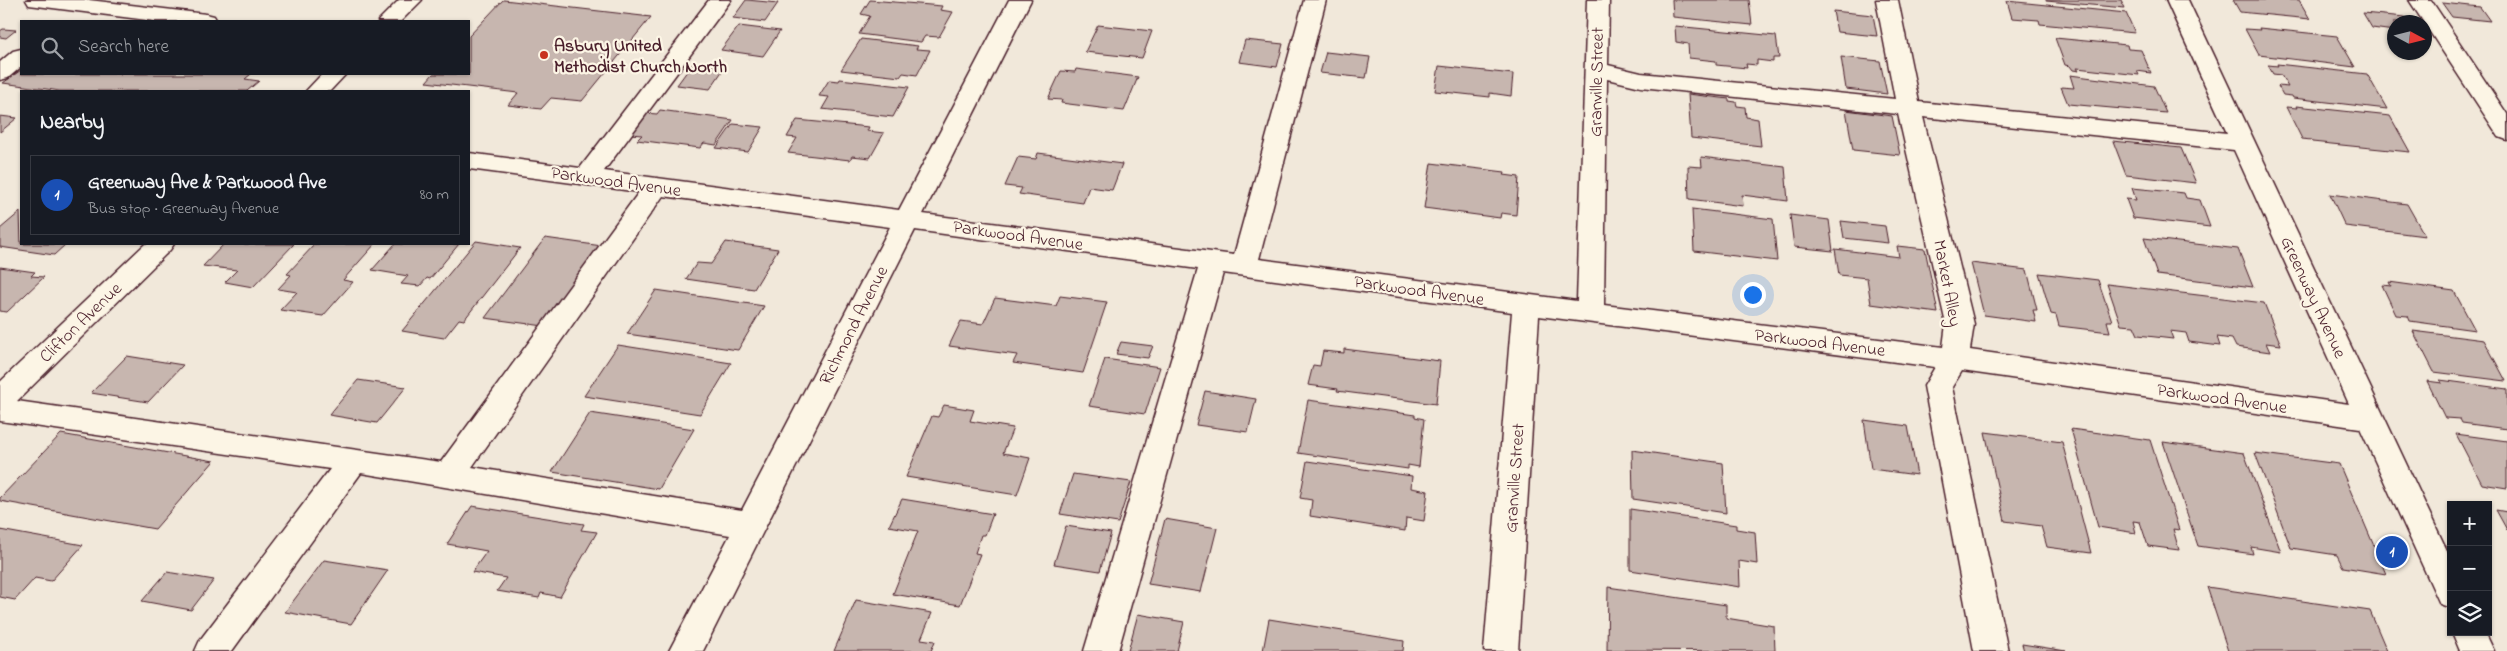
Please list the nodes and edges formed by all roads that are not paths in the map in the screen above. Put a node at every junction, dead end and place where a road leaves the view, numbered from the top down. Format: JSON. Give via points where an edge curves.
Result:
{"nodes":[{"id":1,"x":37,"y":0,"type":"edge"},
{"id":2,"x":411,"y":0,"type":"edge"},
{"id":3,"x":720,"y":0,"type":"edge"},
{"id":4,"x":1020,"y":0,"type":"edge"},
{"id":5,"x":1315,"y":0,"type":"edge"},
{"id":6,"x":1598,"y":0,"type":"edge"},
{"id":7,"x":1887,"y":0,"type":"edge"},
{"id":8,"x":2178,"y":0,"type":"edge"},
{"id":9,"x":2420,"y":0,"type":"edge"},
{"id":10,"x":90,"y":3,"type":"edge"},
{"id":11,"x":67,"y":20,"type":"edge"},
{"id":12,"x":200,"y":20,"type":"edge"},
{"id":13,"x":390,"y":20,"type":"edge"},
{"id":14,"x":20,"y":57,"type":"edge"},
{"id":15,"x":1596,"y":69,"type":"junction"},
{"id":16,"x":0,"y":72,"type":"edge"},
{"id":17,"x":334,"y":75,"type":"edge"},
{"id":18,"x":318,"y":90,"type":"edge"},
{"id":19,"x":1909,"y":109,"type":"junction"},
{"id":20,"x":2507,"y":132,"type":"edge"},
{"id":21,"x":2243,"y":143,"type":"junction"},
{"id":22,"x":470,"y":161,"type":"edge"},
{"id":23,"x":586,"y":177,"type":"junction"},
{"id":24,"x":656,"y":187,"type":"junction"},
{"id":25,"x":907,"y":220,"type":"junction"},
{"id":26,"x":159,"y":245,"type":"edge"},
{"id":27,"x":1212,"y":262,"type":"junction"},
{"id":28,"x":1244,"y":266,"type":"junction"},
{"id":29,"x":1526,"y":304,"type":"junction"},
{"id":30,"x":1590,"y":313,"type":"junction"},
{"id":31,"x":1955,"y":359,"type":"junction"},
{"id":32,"x":0,"y":400,"type":"edge"},
{"id":33,"x":0,"y":410,"type":"edge"},
{"id":34,"x":2369,"y":418,"type":"junction"},
{"id":35,"x":354,"y":460,"type":"junction"},
{"id":36,"x":449,"y":475,"type":"junction"},
{"id":37,"x":751,"y":525,"type":"junction"},
{"id":38,"x":2450,"y":591,"type":"edge"},
{"id":39,"x":2470,"y":636,"type":"edge"},
{"id":40,"x":212,"y":651,"type":"edge"},
{"id":41,"x":686,"y":651,"type":"edge"},
{"id":42,"x":1101,"y":651,"type":"edge"},
{"id":43,"x":1501,"y":651,"type":"edge"},
{"id":44,"x":1991,"y":651,"type":"edge"},
{"id":45,"x":2477,"y":651,"type":"edge"}],
"edges":[{"from":1,"to":10,"type":"street"},
{"from":2,"to":13,"type":"street"},
{"from":3,"to":23,"type":"street"},
{"from":4,"to":25,"type":"street","name":"Richmond Avenue"},
{"from":5,"to":28,"type":"street"},
{"from":6,"to":15,"type":"street","name":"Granville Street"},
{"from":7,"to":19,"type":"street","name":"Market Alley"},
{"from":8,"to":21,"type":"street","name":"Greenway Avenue"},
{"from":9,"to":20,"type":"street"},
{"from":10,"to":11,"type":"street"},
{"from":10,"to":12,"type":"street"},
{"from":14,"to":16,"type":"street"},
{"from":15,"to":19,"type":"street","via":[[1641,80]]},
{"from":15,"to":30,"type":"street","name":"Granville Street"},
{"from":17,"to":18,"type":"street"},
{"from":19,"to":21,"type":"street"},
{"from":19,"to":31,"type":"street","name":"Market Alley","via":[[1960,324]]},
{"from":21,"to":34,"type":"street","name":"Greenway Avenue"},
{"from":22,"to":23,"type":"street","name":"Parkwood Avenue"},
{"from":23,"to":24,"type":"street","name":"Parkwood Avenue"},
{"from":24,"to":25,"type":"street","name":"Parkwood Avenue"},
{"from":24,"to":36,"type":"street"},
{"from":25,"to":27,"type":"street","name":"Parkwood Avenue"},
{"from":25,"to":37,"type":"street","name":"Richmond Avenue"},
{"from":26,"to":32,"type":"street","name":"Clifton Avenue"},
{"from":27,"to":28,"type":"street","name":"Parkwood Avenue"},
{"from":27,"to":42,"type":"street"},
{"from":28,"to":29,"type":"street","name":"Parkwood Avenue"},
{"from":29,"to":30,"type":"street","name":"Parkwood Avenue"},
{"from":29,"to":43,"type":"street","name":"Granville Street"},
{"from":30,"to":31,"type":"street","name":"Parkwood Avenue"},
{"from":31,"to":34,"type":"street","name":"Parkwood Avenue"},
{"from":31,"to":44,"type":"street","name":"Market Alley","via":[[1938,386]]},
{"from":33,"to":35,"type":"street"},
{"from":34,"to":38,"type":"street","name":"Greenway Avenue"},
{"from":35,"to":36,"type":"street"},
{"from":35,"to":40,"type":"street"},
{"from":36,"to":37,"type":"street"},
{"from":37,"to":41,"type":"street","name":"Richmond Avenue"},
{"from":39,"to":45,"type":"street"}]}
